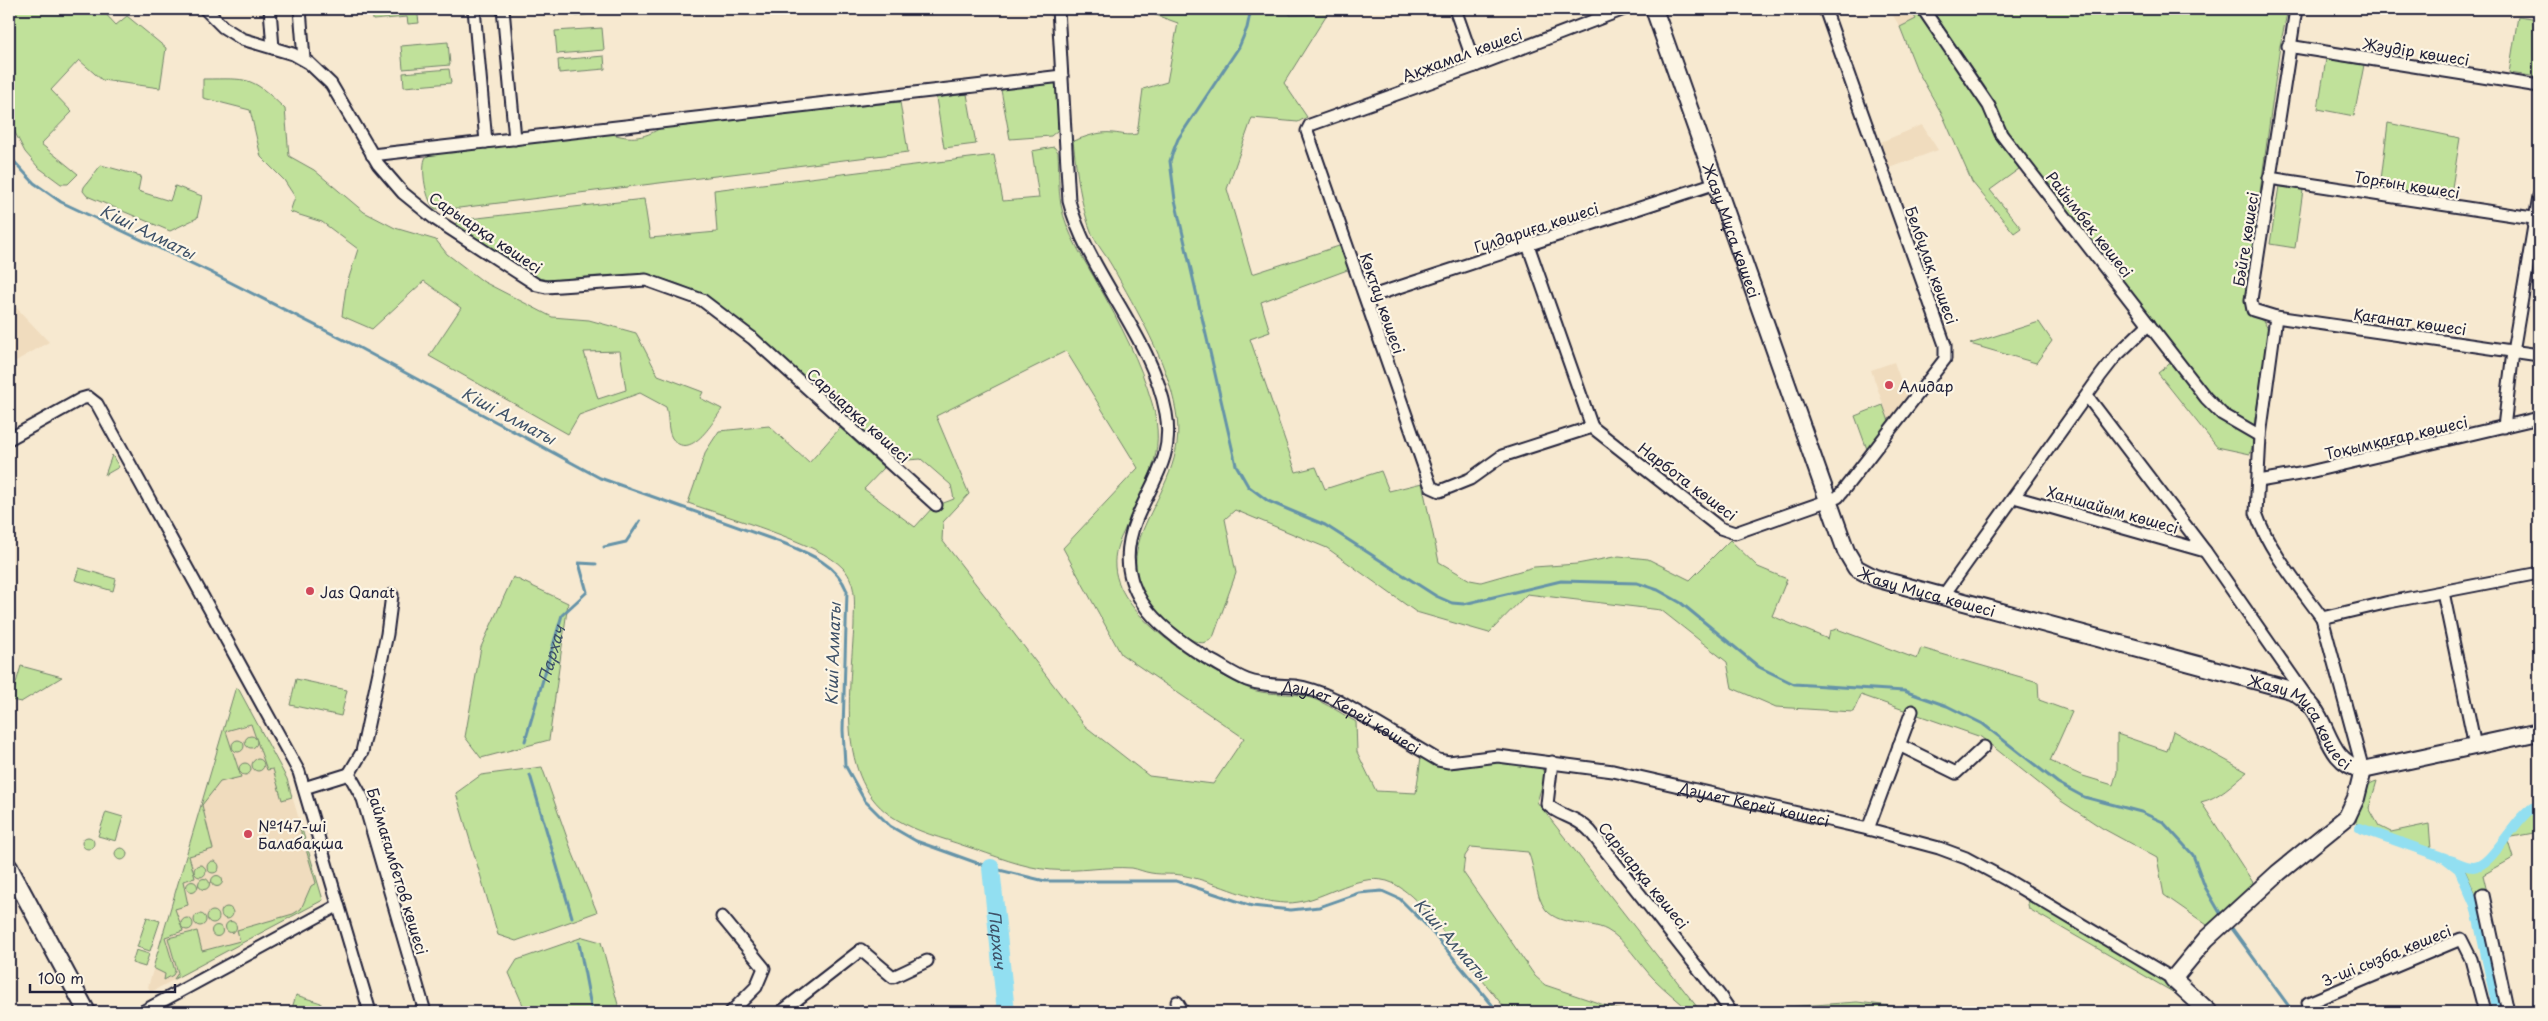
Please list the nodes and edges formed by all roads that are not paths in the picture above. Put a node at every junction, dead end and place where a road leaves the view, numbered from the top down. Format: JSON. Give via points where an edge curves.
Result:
{"nodes":[{"id":1,"x":204,"y":9,"type":"edge"},
{"id":2,"x":270,"y":9,"type":"edge"},
{"id":3,"x":300,"y":9,"type":"edge"},
{"id":4,"x":474,"y":9,"type":"edge"},
{"id":5,"x":503,"y":9,"type":"edge"},
{"id":6,"x":1058,"y":9,"type":"edge"},
{"id":7,"x":1455,"y":9,"type":"edge"},
{"id":8,"x":1624,"y":9,"type":"edge"},
{"id":9,"x":1654,"y":9,"type":"edge"},
{"id":10,"x":1825,"y":9,"type":"edge"},
{"id":11,"x":1924,"y":9,"type":"edge"},
{"id":12,"x":2296,"y":9,"type":"edge"},
{"id":13,"x":2288,"y":46,"type":"junction"},
{"id":14,"x":273,"y":48,"type":"junction"},
{"id":15,"x":304,"y":59,"type":"junction"},
{"id":16,"x":1475,"y":66,"type":"junction"},
{"id":17,"x":1062,"y":76,"type":"junction"},
{"id":18,"x":2539,"y":86,"type":"edge"},
{"id":19,"x":1310,"y":125,"type":"joint"},
{"id":20,"x":515,"y":139,"type":"junction"},
{"id":21,"x":486,"y":142,"type":"junction"},
{"id":22,"x":372,"y":155,"type":"junction"},
{"id":23,"x":2269,"y":178,"type":"junction"},
{"id":24,"x":1716,"y":183,"type":"junction"},
{"id":25,"x":2539,"y":196,"type":"edge"},
{"id":26,"x":2537,"y":219,"type":"edge"},
{"id":27,"x":1528,"y":245,"type":"junction"},
{"id":28,"x":1366,"y":298,"type":"junction"},
{"id":29,"x":2276,"y":317,"type":"junction"},
{"id":30,"x":2149,"y":324,"type":"junction"},
{"id":31,"x":2513,"y":352,"type":"junction"},
{"id":32,"x":2539,"y":355,"type":"edge"},
{"id":33,"x":2087,"y":396,"type":"junction"},
{"id":34,"x":2539,"y":418,"type":"edge"},
{"id":35,"x":1592,"y":426,"type":"junction"},
{"id":36,"x":2504,"y":427,"type":"junction"},
{"id":37,"x":2260,"y":436,"type":"junction"},
{"id":38,"x":9,"y":439,"type":"edge"},
{"id":39,"x":2259,"y":481,"type":"junction"},
{"id":40,"x":2014,"y":496,"type":"junction"},
{"id":41,"x":1829,"y":501,"type":"junction"},
{"id":42,"x":936,"y":505,"type":"dead end"},
{"id":43,"x":2205,"y":551,"type":"junction"},
{"id":44,"x":2539,"y":573,"type":"edge"},
{"id":45,"x":2443,"y":592,"type":"junction"},
{"id":46,"x":392,"y":595,"type":"dead end"},
{"id":47,"x":1943,"y":596,"type":"junction"},
{"id":48,"x":2322,"y":618,"type":"junction"},
{"id":49,"x":2308,"y":700,"type":"junction"},
{"id":50,"x":1912,"y":711,"type":"dead end"},
{"id":51,"x":2539,"y":732,"type":"edge"},
{"id":52,"x":1900,"y":745,"type":"junction"},
{"id":53,"x":2475,"y":746,"type":"junction"},
{"id":54,"x":1984,"y":747,"type":"dead end"},
{"id":55,"x":1552,"y":762,"type":"junction"},
{"id":56,"x":2363,"y":770,"type":"junction"},
{"id":57,"x":349,"y":774,"type":"junction"},
{"id":58,"x":304,"y":788,"type":"junction"},
{"id":59,"x":1868,"y":829,"type":"junction"},
{"id":60,"x":9,"y":867,"type":"edge"},
{"id":61,"x":2483,"y":895,"type":"dead end"},
{"id":62,"x":337,"y":906,"type":"junction"},
{"id":63,"x":722,"y":917,"type":"dead end"},
{"id":64,"x":927,"y":961,"type":"dead end"},
{"id":65,"x":2173,"y":979,"type":"junction"},
{"id":66,"x":2308,"y":1003,"type":"dead end"},
{"id":67,"x":87,"y":1012,"type":"edge"},
{"id":68,"x":142,"y":1012,"type":"edge"},
{"id":69,"x":370,"y":1012,"type":"edge"},
{"id":70,"x":425,"y":1012,"type":"edge"},
{"id":71,"x":732,"y":1012,"type":"edge"},
{"id":72,"x":781,"y":1012,"type":"edge"},
{"id":73,"x":1731,"y":1012,"type":"edge"},
{"id":74,"x":2209,"y":1012,"type":"edge"},
{"id":75,"x":2485,"y":1012,"type":"edge"},
{"id":76,"x":2508,"y":1012,"type":"edge"}],
"edges":[{"from":1,"to":14,"type":"street","name":"Сарыарқа көшесі","via":[[233,34]]},
{"from":2,"to":14,"type":"street"},
{"from":3,"to":15,"type":"street"},
{"from":4,"to":21,"type":"street"},
{"from":5,"to":20,"type":"street"},
{"from":6,"to":17,"type":"street","name":"Дәулет Керей көшесі"},
{"from":7,"to":16,"type":"street"},
{"from":8,"to":16,"type":"street","name":"Ақжамал көшесі"},
{"from":9,"to":24,"type":"street","name":"Жаяу Мұса көшесі"},
{"from":10,"to":41,"type":"street","name":"Белбұлақ көшесі","via":[[1946,351],[1942,363],[1838,497]]},
{"from":11,"to":30,"type":"street","name":"Райымбек көшесі","via":[[1986,101],[2001,134]]},
{"from":12,"to":13,"type":"street"},
{"from":13,"to":18,"type":"street","name":"Жәудір көшесі"},
{"from":13,"to":23,"type":"street"},
{"from":14,"to":15,"type":"street","name":"Сарыарқа көшесі"},
{"from":15,"to":22,"type":"street","name":"Сарыарқа көшесі","via":[[338,94]]},
{"from":16,"to":19,"type":"street","name":"Ақжамал көшесі"},
{"from":17,"to":20,"type":"street"},
{"from":17,"to":55,"type":"street","name":"Дәулет Керей көшесі","via":[[1066,170],[1072,213],[1144,352],[1166,414],[1168,436],[1164,459],[1129,540],[1127,554],[1132,584],[1139,599],[1150,614],[1183,642],[1246,679],[1271,686],[1307,688],[1334,699],[1438,760],[1463,761],[1498,756]]},
{"from":19,"to":28,"type":"street","name":"Көктау көшесі","via":[[1307,131]]},
{"from":20,"to":21,"type":"street"},
{"from":21,"to":22,"type":"street"},
{"from":22,"to":42,"type":"street","name":"Сарыарқа көшесі","via":[[389,178],[421,208],[537,285],[646,280],[702,300],[752,338]]},
{"from":23,"to":26,"type":"street","name":"Торғын көшесі"},
{"from":23,"to":29,"type":"street","name":"Бәйге көшесі","via":[[2251,300],[2256,312]]},
{"from":24,"to":27,"type":"street","name":"Гүлдариға көшесі"},
{"from":24,"to":41,"type":"street","name":"Жаяу Мұса көшесі"},
{"from":25,"to":26,"type":"street"},
{"from":26,"to":31,"type":"street"},
{"from":27,"to":28,"type":"street","name":"Гүлдариға көшесі"},
{"from":27,"to":35,"type":"street"},
{"from":28,"to":35,"type":"street","name":"Көктау көшесі","via":[[1433,490],[1440,491],[1462,483],[1510,452]]},
{"from":29,"to":31,"type":"street","name":"Қағанат көшесі"},
{"from":29,"to":37,"type":"street"},
{"from":30,"to":33,"type":"street","via":[[2115,357]]},
{"from":30,"to":37,"type":"street","name":"Райымбек көшесі","via":[[2206,398],[2222,414]]},
{"from":31,"to":32,"type":"street","name":"Қағанат көшесі"},
{"from":31,"to":36,"type":"street"},
{"from":33,"to":40,"type":"street"},
{"from":33,"to":43,"type":"street","name":"Ханшайым көшесі"},
{"from":34,"to":36,"type":"street","name":"Тоқымқағар көшесі"},
{"from":35,"to":41,"type":"street","name":"Нарбота көшесі","via":[[1726,532],[1735,533]]},
{"from":36,"to":39,"type":"street","name":"Тоқымқағар көшесі"},
{"from":37,"to":39,"type":"street"},
{"from":38,"to":58,"type":"street","via":[[80,398],[88,397],[95,401],[295,763]]},
{"from":39,"to":48,"type":"street","via":[[2256,513],[2259,523]]},
{"from":40,"to":43,"type":"street","name":"Ханшайым көшесі"},
{"from":40,"to":47,"type":"street"},
{"from":41,"to":47,"type":"street","name":"Жаяу Мұса көшесі","via":[[1849,557],[1861,572]]},
{"from":43,"to":49,"type":"street","name":"Ханшайым көшесі"},
{"from":44,"to":45,"type":"street"},
{"from":45,"to":48,"type":"street"},
{"from":45,"to":53,"type":"street"},
{"from":46,"to":57,"type":"street","via":[[384,651],[362,752]]},
{"from":47,"to":49,"type":"street","name":"Жаяу Мұса көшесі","via":[[2281,687]]},
{"from":48,"to":56,"type":"street"},
{"from":49,"to":56,"type":"street","name":"Жаяу Мұса көшесі","via":[[2340,756]]},
{"from":50,"to":52,"type":"street"},
{"from":51,"to":53,"type":"street","name":"Жаяу Мұса көшесі"},
{"from":52,"to":54,"type":"street","via":[[1956,772]]},
{"from":52,"to":59,"type":"street"},
{"from":53,"to":56,"type":"street","name":"Жаяу Мұса көшесі"},
{"from":55,"to":59,"type":"street","name":"Дәулет Керей көшесі","via":[[1613,771]]},
{"from":55,"to":73,"type":"street","name":"Сарыарқа көшесі","via":[[1547,804],[1556,811],[1577,818],[1590,831]]},
{"from":56,"to":65,"type":"street","via":[[2347,817],[2278,873],[2206,939]]},
{"from":57,"to":58,"type":"street"},
{"from":57,"to":70,"type":"street","name":"Баймағамбетов көшесі","via":[[363,799]]},
{"from":58,"to":62,"type":"street"},
{"from":59,"to":65,"type":"street","name":"Дәулет Керей көшесі","via":[[1966,858]]},
{"from":60,"to":67,"type":"street"},
{"from":61,"to":76,"type":"street"},
{"from":62,"to":68,"type":"street"},
{"from":62,"to":69,"type":"street"},
{"from":63,"to":71,"type":"street","via":[[764,968],[756,987]]},
{"from":64,"to":72,"type":"street","via":[[893,977],[861,950]]},
{"from":65,"to":74,"type":"street","name":"Дәулет Керей көшесі"},
{"from":66,"to":75,"type":"street","name":"3-ші сызба көшесі","via":[[2461,939],[2471,959]]}]}
